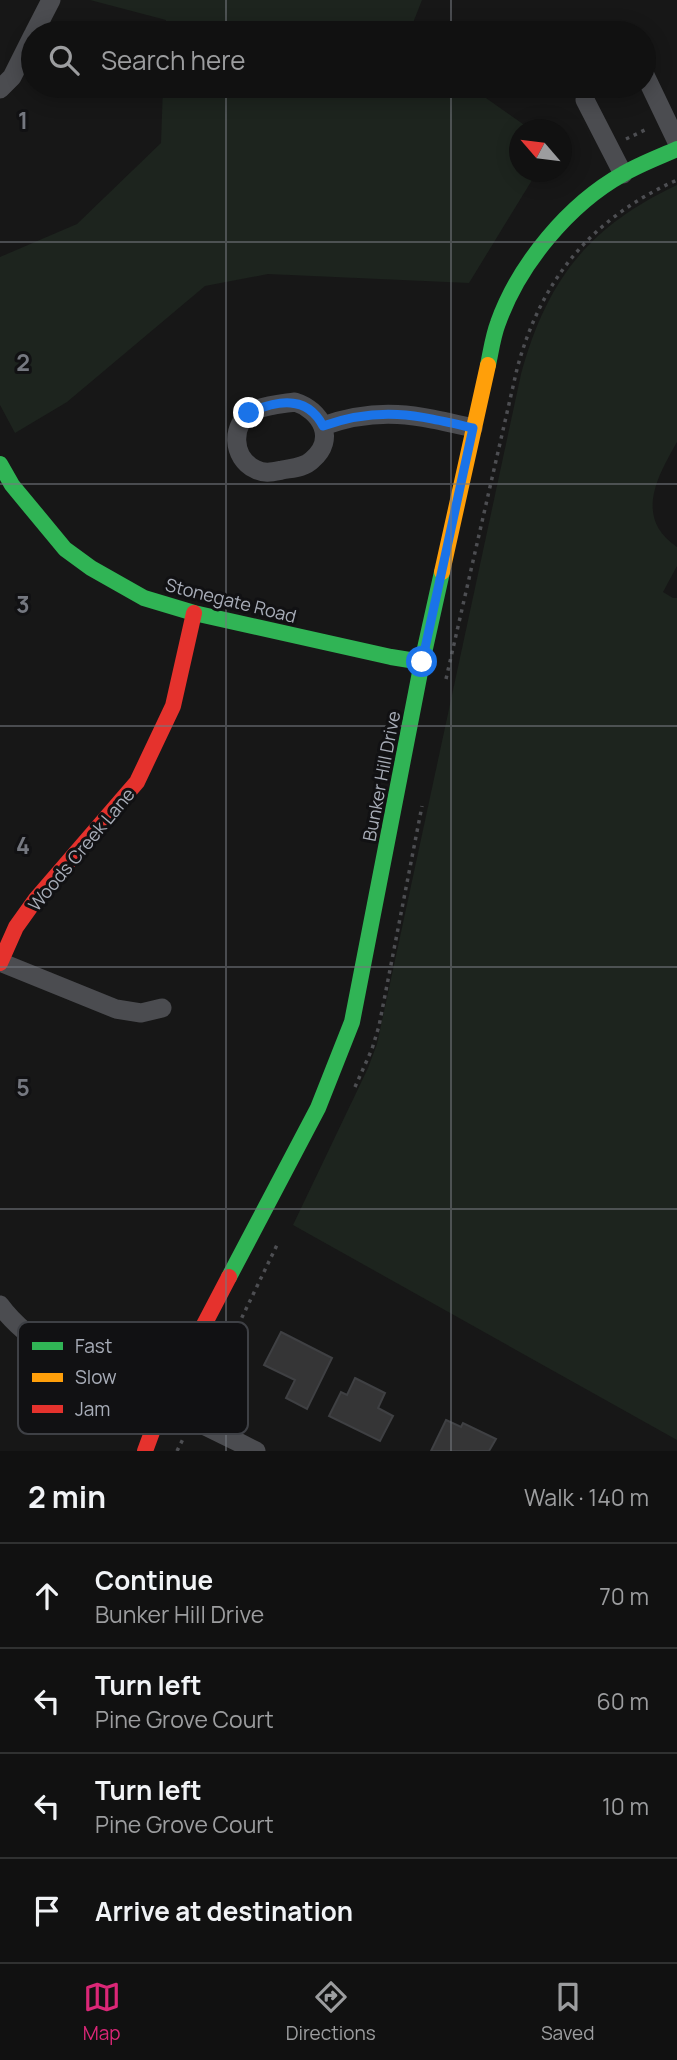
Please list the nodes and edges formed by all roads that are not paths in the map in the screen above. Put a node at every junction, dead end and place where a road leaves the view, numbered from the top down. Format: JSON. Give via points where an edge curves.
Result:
{"nodes":[{"id":1,"x":51,"y":0,"type":"edge"},
{"id":2,"x":40,"y":21,"type":"edge"},
{"id":3,"x":21,"y":59,"type":"edge"},
{"id":4,"x":0,"y":89,"type":"edge"},
{"id":5,"x":585,"y":98,"type":"edge"},
{"id":6,"x":656,"y":98,"type":"edge"},
{"id":7,"x":677,"y":142,"type":"edge"},
{"id":8,"x":677,"y":149,"type":"edge"},
{"id":9,"x":623,"y":174,"type":"junction"},
{"id":10,"x":323,"y":426,"type":"junction"},
{"id":11,"x":473,"y":428,"type":"junction"},
{"id":12,"x":0,"y":464,"type":"edge"},
{"id":13,"x":194,"y":613,"type":"junction"},
{"id":14,"x":422,"y":662,"type":"junction"},
{"id":15,"x":0,"y":962,"type":"edge"},
{"id":16,"x":162,"y":1007,"type":"dead end"},
{"id":17,"x":0,"y":1305,"type":"edge"},
{"id":18,"x":206,"y":1322,"type":"edge"},
{"id":19,"x":18,"y":1324,"type":"edge"},
{"id":20,"x":151,"y":1434,"type":"edge"},
{"id":21,"x":221,"y":1434,"type":"edge"},
{"id":22,"x":145,"y":1451,"type":"edge"},
{"id":23,"x":256,"y":1451,"type":"edge"}],
"edges":[{"from":1,"to":2,"type":"street"},
{"from":3,"to":4,"type":"street"},
{"from":5,"to":9,"type":"street"},
{"from":6,"to":7,"type":"street"},
{"from":8,"to":9,"type":"street","name":"Bunker Hill Drive"},
{"from":9,"to":11,"type":"street","name":"Bunker Hill Drive","via":[[562,223],[525,267],[498,323]]},
{"from":10,"to":10,"type":"street","via":[[307,406],[295,402],[261,408],[241,423],[237,449],[253,469],[266,473],[300,467],[320,451]]},
{"from":10,"to":11,"type":"street","via":[[393,413]]},
{"from":11,"to":14,"type":"street","name":"Bunker Hill Drive"},
{"from":12,"to":13,"type":"street","name":"Stonegate Road","via":[[65,549],[144,598]]},
{"from":13,"to":14,"type":"street","name":"Stonegate Road"},
{"from":13,"to":15,"type":"street","name":"Woods Creek Lane","via":[[173,706],[137,782],[36,899]]},
{"from":14,"to":18,"type":"street","name":"Bunker Hill Drive","via":[[352,1022],[318,1108]]},
{"from":15,"to":16,"type":"street","via":[[116,1009],[141,1013]]},
{"from":17,"to":19,"type":"street"},
{"from":20,"to":22,"type":"street","name":"Bunker Hill Drive"},
{"from":21,"to":23,"type":"street"}]}
